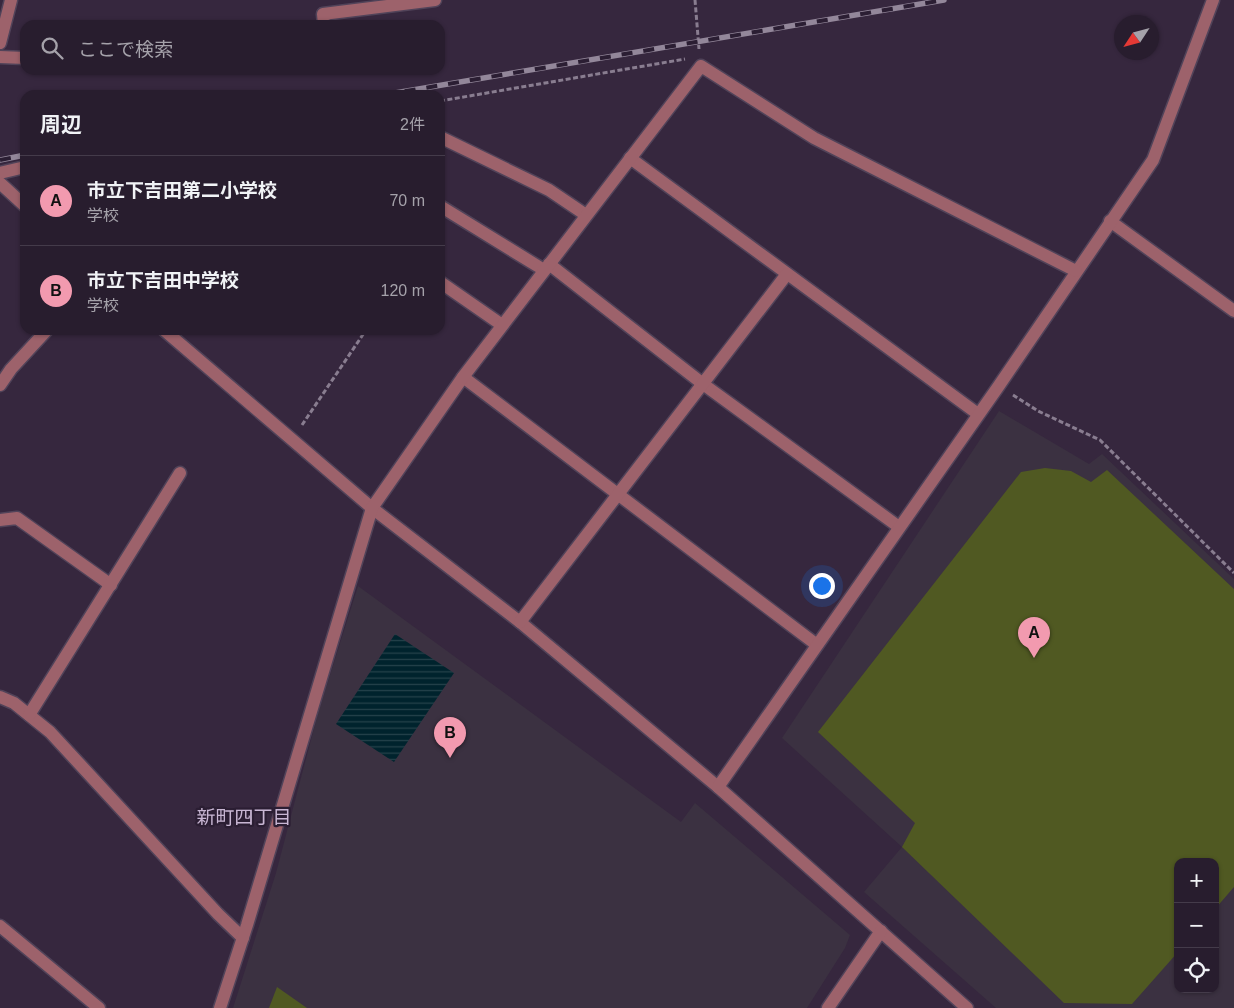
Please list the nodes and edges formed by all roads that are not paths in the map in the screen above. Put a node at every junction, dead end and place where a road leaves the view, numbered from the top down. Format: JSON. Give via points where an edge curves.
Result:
{"nodes":[{"id":1,"x":10,"y":0,"type":"edge"},
{"id":2,"x":435,"y":0,"type":"edge"},
{"id":3,"x":1213,"y":0,"type":"edge"},
{"id":4,"x":324,"y":20,"type":"edge"},
{"id":5,"x":0,"y":44,"type":"edge"},
{"id":6,"x":0,"y":57,"type":"edge"},
{"id":7,"x":20,"y":58,"type":"edge"},
{"id":8,"x":445,"y":139,"type":"edge"},
{"id":9,"x":630,"y":158,"type":"junction"},
{"id":10,"x":20,"y":168,"type":"edge"},
{"id":11,"x":0,"y":173,"type":"edge"},
{"id":12,"x":0,"y":183,"type":"edge"},
{"id":13,"x":20,"y":201,"type":"edge"},
{"id":14,"x":445,"y":209,"type":"edge"},
{"id":15,"x":586,"y":215,"type":"junction"},
{"id":16,"x":1110,"y":221,"type":"junction"},
{"id":17,"x":547,"y":267,"type":"junction"},
{"id":18,"x":1076,"y":271,"type":"junction"},
{"id":19,"x":787,"y":274,"type":"junction"},
{"id":20,"x":445,"y":285,"type":"edge"},
{"id":21,"x":1234,"y":311,"type":"edge"},
{"id":22,"x":502,"y":325,"type":"junction"},
{"id":23,"x":42,"y":335,"type":"edge"},
{"id":24,"x":170,"y":335,"type":"edge"},
{"id":25,"x":462,"y":377,"type":"junction"},
{"id":26,"x":2,"y":378,"type":"edge"},
{"id":27,"x":703,"y":384,"type":"junction"},
{"id":28,"x":978,"y":414,"type":"junction"},
{"id":29,"x":180,"y":473,"type":"dead end"},
{"id":30,"x":617,"y":496,"type":"junction"},
{"id":31,"x":372,"y":508,"type":"junction"},
{"id":32,"x":0,"y":520,"type":"edge"},
{"id":33,"x":899,"y":528,"type":"junction"},
{"id":34,"x":111,"y":585,"type":"junction"},
{"id":35,"x":520,"y":622,"type":"junction"},
{"id":36,"x":817,"y":645,"type":"junction"},
{"id":37,"x":0,"y":696,"type":"edge"},
{"id":38,"x":29,"y":716,"type":"junction"},
{"id":39,"x":718,"y":786,"type":"junction"},
{"id":40,"x":0,"y":926,"type":"edge"},
{"id":41,"x":880,"y":931,"type":"junction"},
{"id":42,"x":243,"y":938,"type":"junction"},
{"id":43,"x":99,"y":1008,"type":"edge"},
{"id":44,"x":220,"y":1008,"type":"edge"},
{"id":45,"x":828,"y":1008,"type":"edge"},
{"id":46,"x":968,"y":1008,"type":"edge"}],
"edges":[{"from":1,"to":5,"type":"street"},
{"from":2,"to":4,"type":"street"},
{"from":3,"to":16,"type":"street","via":[[1153,160]]},
{"from":6,"to":7,"type":"street"},
{"from":8,"to":15,"type":"street","via":[[550,190]]},
{"from":9,"to":15,"type":"street"},
{"from":9,"to":18,"type":"street","via":[[700,66],[814,138]]},
{"from":9,"to":19,"type":"street"},
{"from":10,"to":11,"type":"street"},
{"from":12,"to":13,"type":"street"},
{"from":14,"to":17,"type":"street"},
{"from":15,"to":17,"type":"street"},
{"from":16,"to":18,"type":"street"},
{"from":16,"to":21,"type":"street"},
{"from":17,"to":22,"type":"street"},
{"from":17,"to":27,"type":"street"},
{"from":18,"to":28,"type":"street"},
{"from":19,"to":27,"type":"street"},
{"from":19,"to":28,"type":"street"},
{"from":20,"to":22,"type":"street"},
{"from":22,"to":25,"type":"street"},
{"from":23,"to":26,"type":"street"},
{"from":24,"to":31,"type":"street"},
{"from":25,"to":30,"type":"street"},
{"from":25,"to":31,"type":"street"},
{"from":27,"to":30,"type":"street"},
{"from":27,"to":33,"type":"street"},
{"from":28,"to":33,"type":"street"},
{"from":29,"to":34,"type":"street"},
{"from":30,"to":35,"type":"street"},
{"from":30,"to":36,"type":"street"},
{"from":31,"to":35,"type":"street"},
{"from":31,"to":42,"type":"street"},
{"from":32,"to":34,"type":"street","via":[[17,518]]},
{"from":33,"to":36,"type":"street"},
{"from":34,"to":38,"type":"street"},
{"from":35,"to":39,"type":"street"},
{"from":36,"to":39,"type":"street"},
{"from":37,"to":38,"type":"street"},
{"from":38,"to":42,"type":"street","via":[[56,739]]},
{"from":39,"to":41,"type":"street"},
{"from":40,"to":43,"type":"street"},
{"from":41,"to":45,"type":"street"},
{"from":41,"to":46,"type":"street"},
{"from":42,"to":44,"type":"street"}]}
